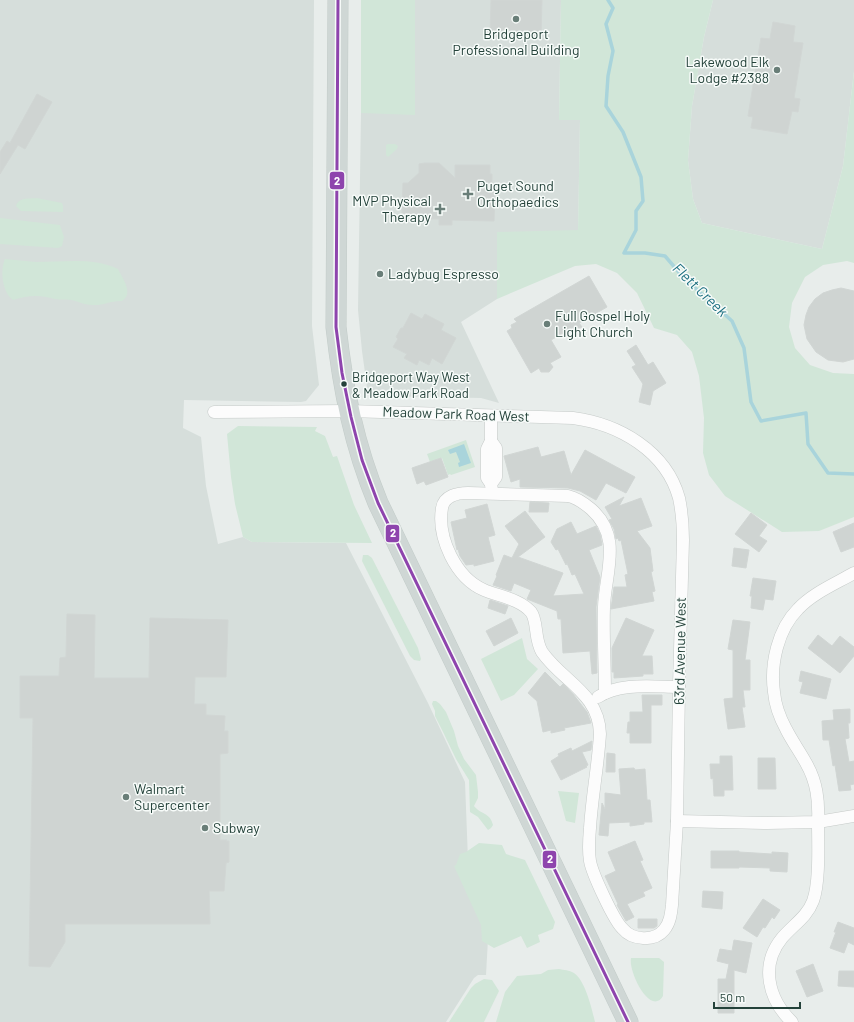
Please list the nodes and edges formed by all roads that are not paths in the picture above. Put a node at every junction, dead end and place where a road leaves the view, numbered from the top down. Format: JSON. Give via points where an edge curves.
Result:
{"nodes":[{"id":1,"x":338,"y":0,"type":"edge"},
{"id":2,"x":348,"y":411,"type":"junction"},
{"id":3,"x":214,"y":412,"type":"dead end"},
{"id":4,"x":491,"y":416,"type":"junction"},
{"id":5,"x":673,"y":482,"type":"joint"},
{"id":6,"x":492,"y":488,"type":"junction"},
{"id":7,"x":854,"y":573,"type":"edge"},
{"id":8,"x":679,"y":687,"type":"junction"},
{"id":9,"x":605,"y":693,"type":"junction"},
{"id":10,"x":592,"y":704,"type":"junction"},
{"id":11,"x":854,"y":816,"type":"edge"},
{"id":12,"x":678,"y":821,"type":"junction"},
{"id":13,"x":818,"y":822,"type":"junction"},
{"id":14,"x":628,"y":1022,"type":"edge"},
{"id":15,"x":792,"y":1022,"type":"edge"}],
"edges":[{"from":1,"to":2,"type":"main road","via":[[336,327]]},
{"from":2,"to":3,"type":"street","name":"Meadow Park Road West"},
{"from":2,"to":4,"type":"street","name":"Meadow Park Road West"},
{"from":2,"to":14,"type":"main road","via":[[363,464],[378,503]]},
{"from":4,"to":5,"type":"street","name":"Meadow Park Road West","via":[[573,418],[611,427],[650,452]]},
{"from":4,"to":6,"type":"street","via":[[487,478]]},
{"from":5,"to":8,"type":"street","name":"63rd Avenue West","via":[[679,498],[683,540]]},
{"from":6,"to":9,"type":"street","via":[[571,496],[591,509],[605,527],[610,542],[611,559],[604,609]]},
{"from":6,"to":10,"type":"street","via":[[453,495],[444,502],[442,522],[454,562],[467,579],[478,587],[529,610],[534,618],[538,644],[544,654]]},
{"from":7,"to":13,"type":"street","via":[[817,594],[797,609],[786,625],[776,655],[773,681],[775,701],[787,730],[812,774],[817,796]]},
{"from":8,"to":9,"type":"street","via":[[629,688]]},
{"from":8,"to":12,"type":"street","name":"63rd Avenue West"},
{"from":9,"to":10,"type":"street"},
{"from":10,"to":12,"type":"street","name":"63rd Avenue West","via":[[598,718],[600,734],[590,821],[590,862],[619,924],[628,934],[642,938],[654,937],[668,924],[671,916]]},
{"from":11,"to":13,"type":"street"},
{"from":12,"to":13,"type":"street","via":[[767,824]]},
{"from":13,"to":15,"type":"street","via":[[817,880],[813,902],[805,915],[780,942],[770,964],[769,982],[773,997]]}]}
